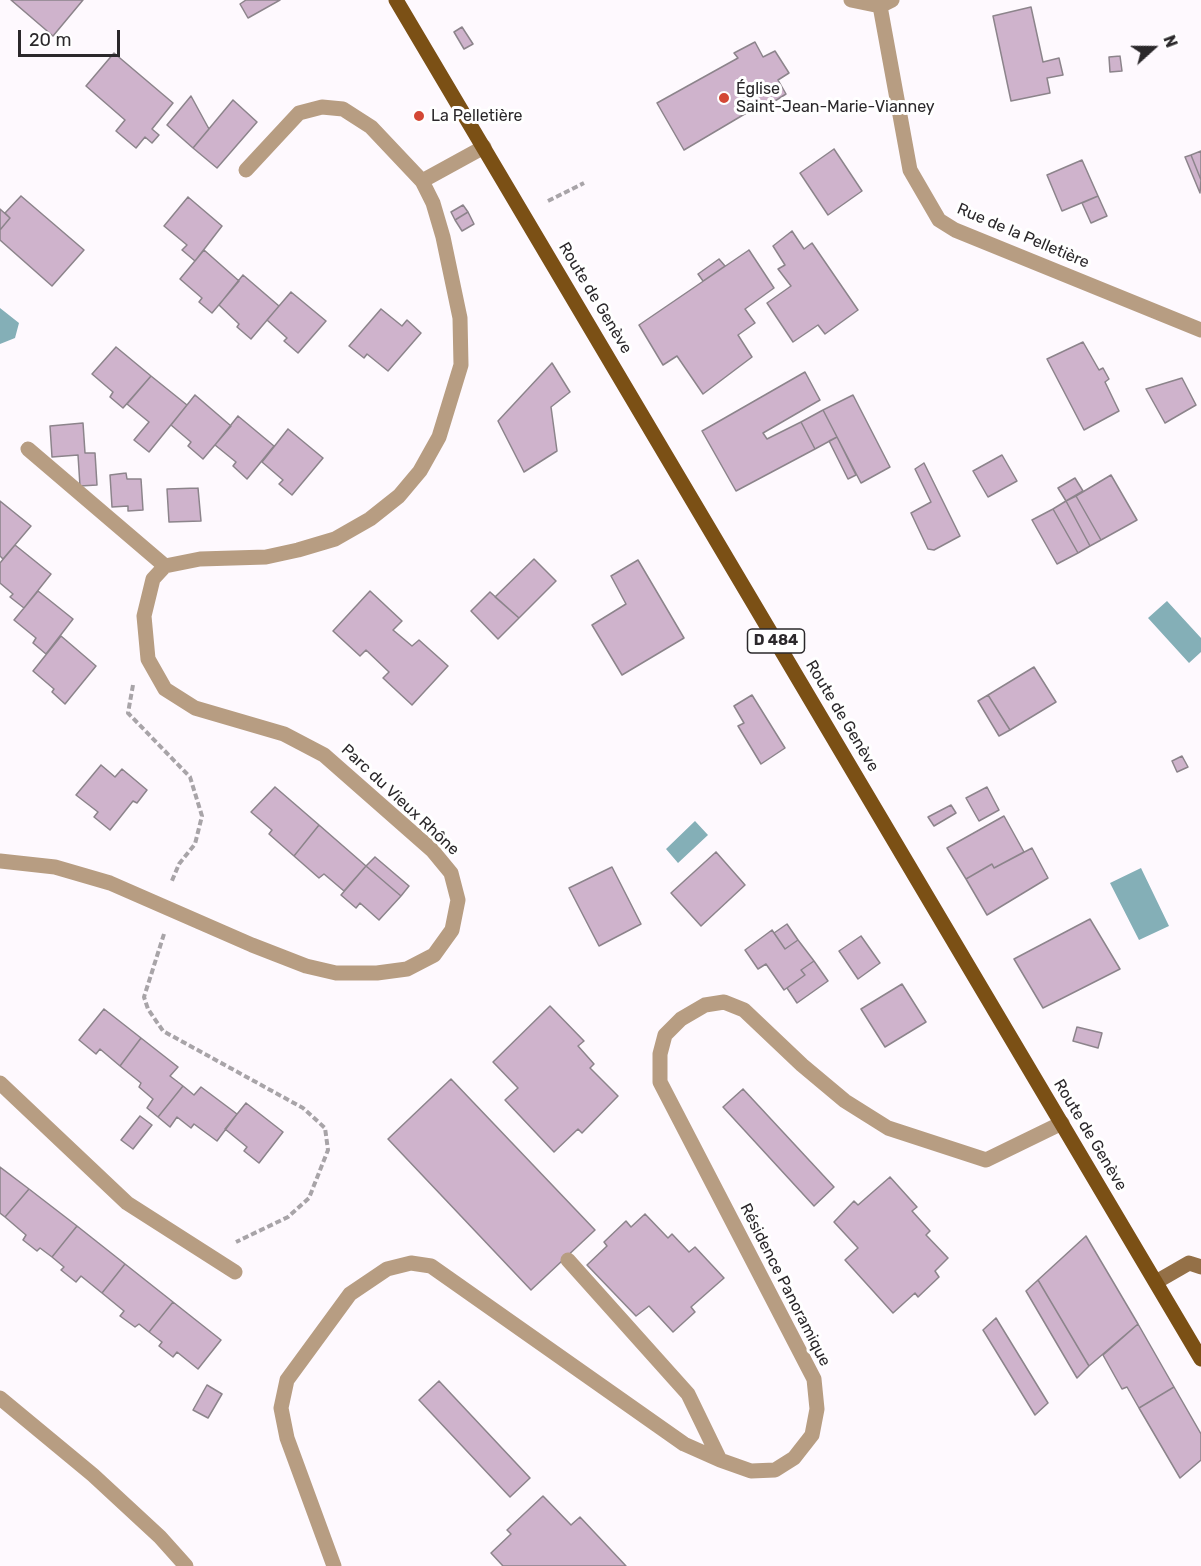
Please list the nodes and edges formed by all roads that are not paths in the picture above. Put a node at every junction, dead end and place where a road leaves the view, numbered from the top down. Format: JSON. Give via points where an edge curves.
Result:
{"nodes":[{"id":1,"x":396,"y":0,"type":"edge"},
{"id":2,"x":851,"y":0,"type":"edge"},
{"id":3,"x":886,"y":3,"type":"edge"},
{"id":4,"x":484,"y":147,"type":"junction"},
{"id":5,"x":246,"y":170,"type":"dead end"},
{"id":6,"x":422,"y":181,"type":"junction"},
{"id":7,"x":1201,"y":330,"type":"edge"},
{"id":8,"x":28,"y":449,"type":"dead end"},
{"id":9,"x":165,"y":566,"type":"junction"},
{"id":10,"x":0,"y":861,"type":"edge"},
{"id":11,"x":0,"y":1083,"type":"edge"},
{"id":12,"x":1062,"y":1123,"type":"junction"},
{"id":13,"x":568,"y":1260,"type":"dead end"},
{"id":14,"x":1201,"y":1267,"type":"edge"},
{"id":15,"x":235,"y":1272,"type":"dead end"},
{"id":16,"x":1156,"y":1282,"type":"junction"},
{"id":17,"x":1201,"y":1359,"type":"edge"},
{"id":18,"x":0,"y":1398,"type":"edge"},
{"id":19,"x":720,"y":1460,"type":"junction"},
{"id":20,"x":186,"y":1566,"type":"edge"},
{"id":21,"x":334,"y":1566,"type":"edge"}],
"edges":[{"from":1,"to":4,"type":"main road","name":"Route de Genève","number":"D 484"},
{"from":2,"to":3,"type":"street"},
{"from":3,"to":7,"type":"street","name":"Rue de la Pelletière","via":[[910,170],[939,220],[955,230]]},
{"from":4,"to":6,"type":"street"},
{"from":4,"to":12,"type":"main road","name":"Route de Genève","number":"D 484"},
{"from":5,"to":6,"type":"street","via":[[299,113],[322,107],[343,109],[371,128]]},
{"from":6,"to":9,"type":"street","via":[[443,237],[460,318],[461,365],[447,416],[420,471],[399,496],[335,539],[266,556],[200,559]]},
{"from":8,"to":9,"type":"street"},
{"from":9,"to":10,"type":"street","name":"Parc du Vieux Rhône","via":[[153,579],[144,616],[148,659],[165,689],[195,708],[284,735],[324,755],[432,850],[452,873],[458,900],[453,930],[434,955],[407,969],[336,973],[306,966],[99,879],[55,867]]},
{"from":11,"to":15,"type":"street","via":[[127,1203]]},
{"from":12,"to":16,"type":"main road","name":"Route de Genève","number":"D 484"},
{"from":12,"to":19,"type":"street","name":"Résidence Panoramique","via":[[986,1160],[888,1128],[846,1101],[744,1010],[724,1002],[705,1005],[681,1019],[665,1035],[660,1082],[813,1380],[817,1409],[812,1435],[794,1458],[775,1470],[751,1471]]},
{"from":13,"to":19,"type":"street","via":[[688,1394]]},
{"from":14,"to":16,"type":"street","via":[[1189,1263]]},
{"from":16,"to":17,"type":"main road","name":"Route de Genève","number":"D 484"},
{"from":18,"to":20,"type":"street","via":[[93,1475],[160,1536]]},
{"from":19,"to":21,"type":"street","name":"Résidence Panoramique","via":[[684,1444],[430,1266],[411,1263],[387,1269],[350,1294],[287,1380],[281,1408],[287,1438]]}]}
